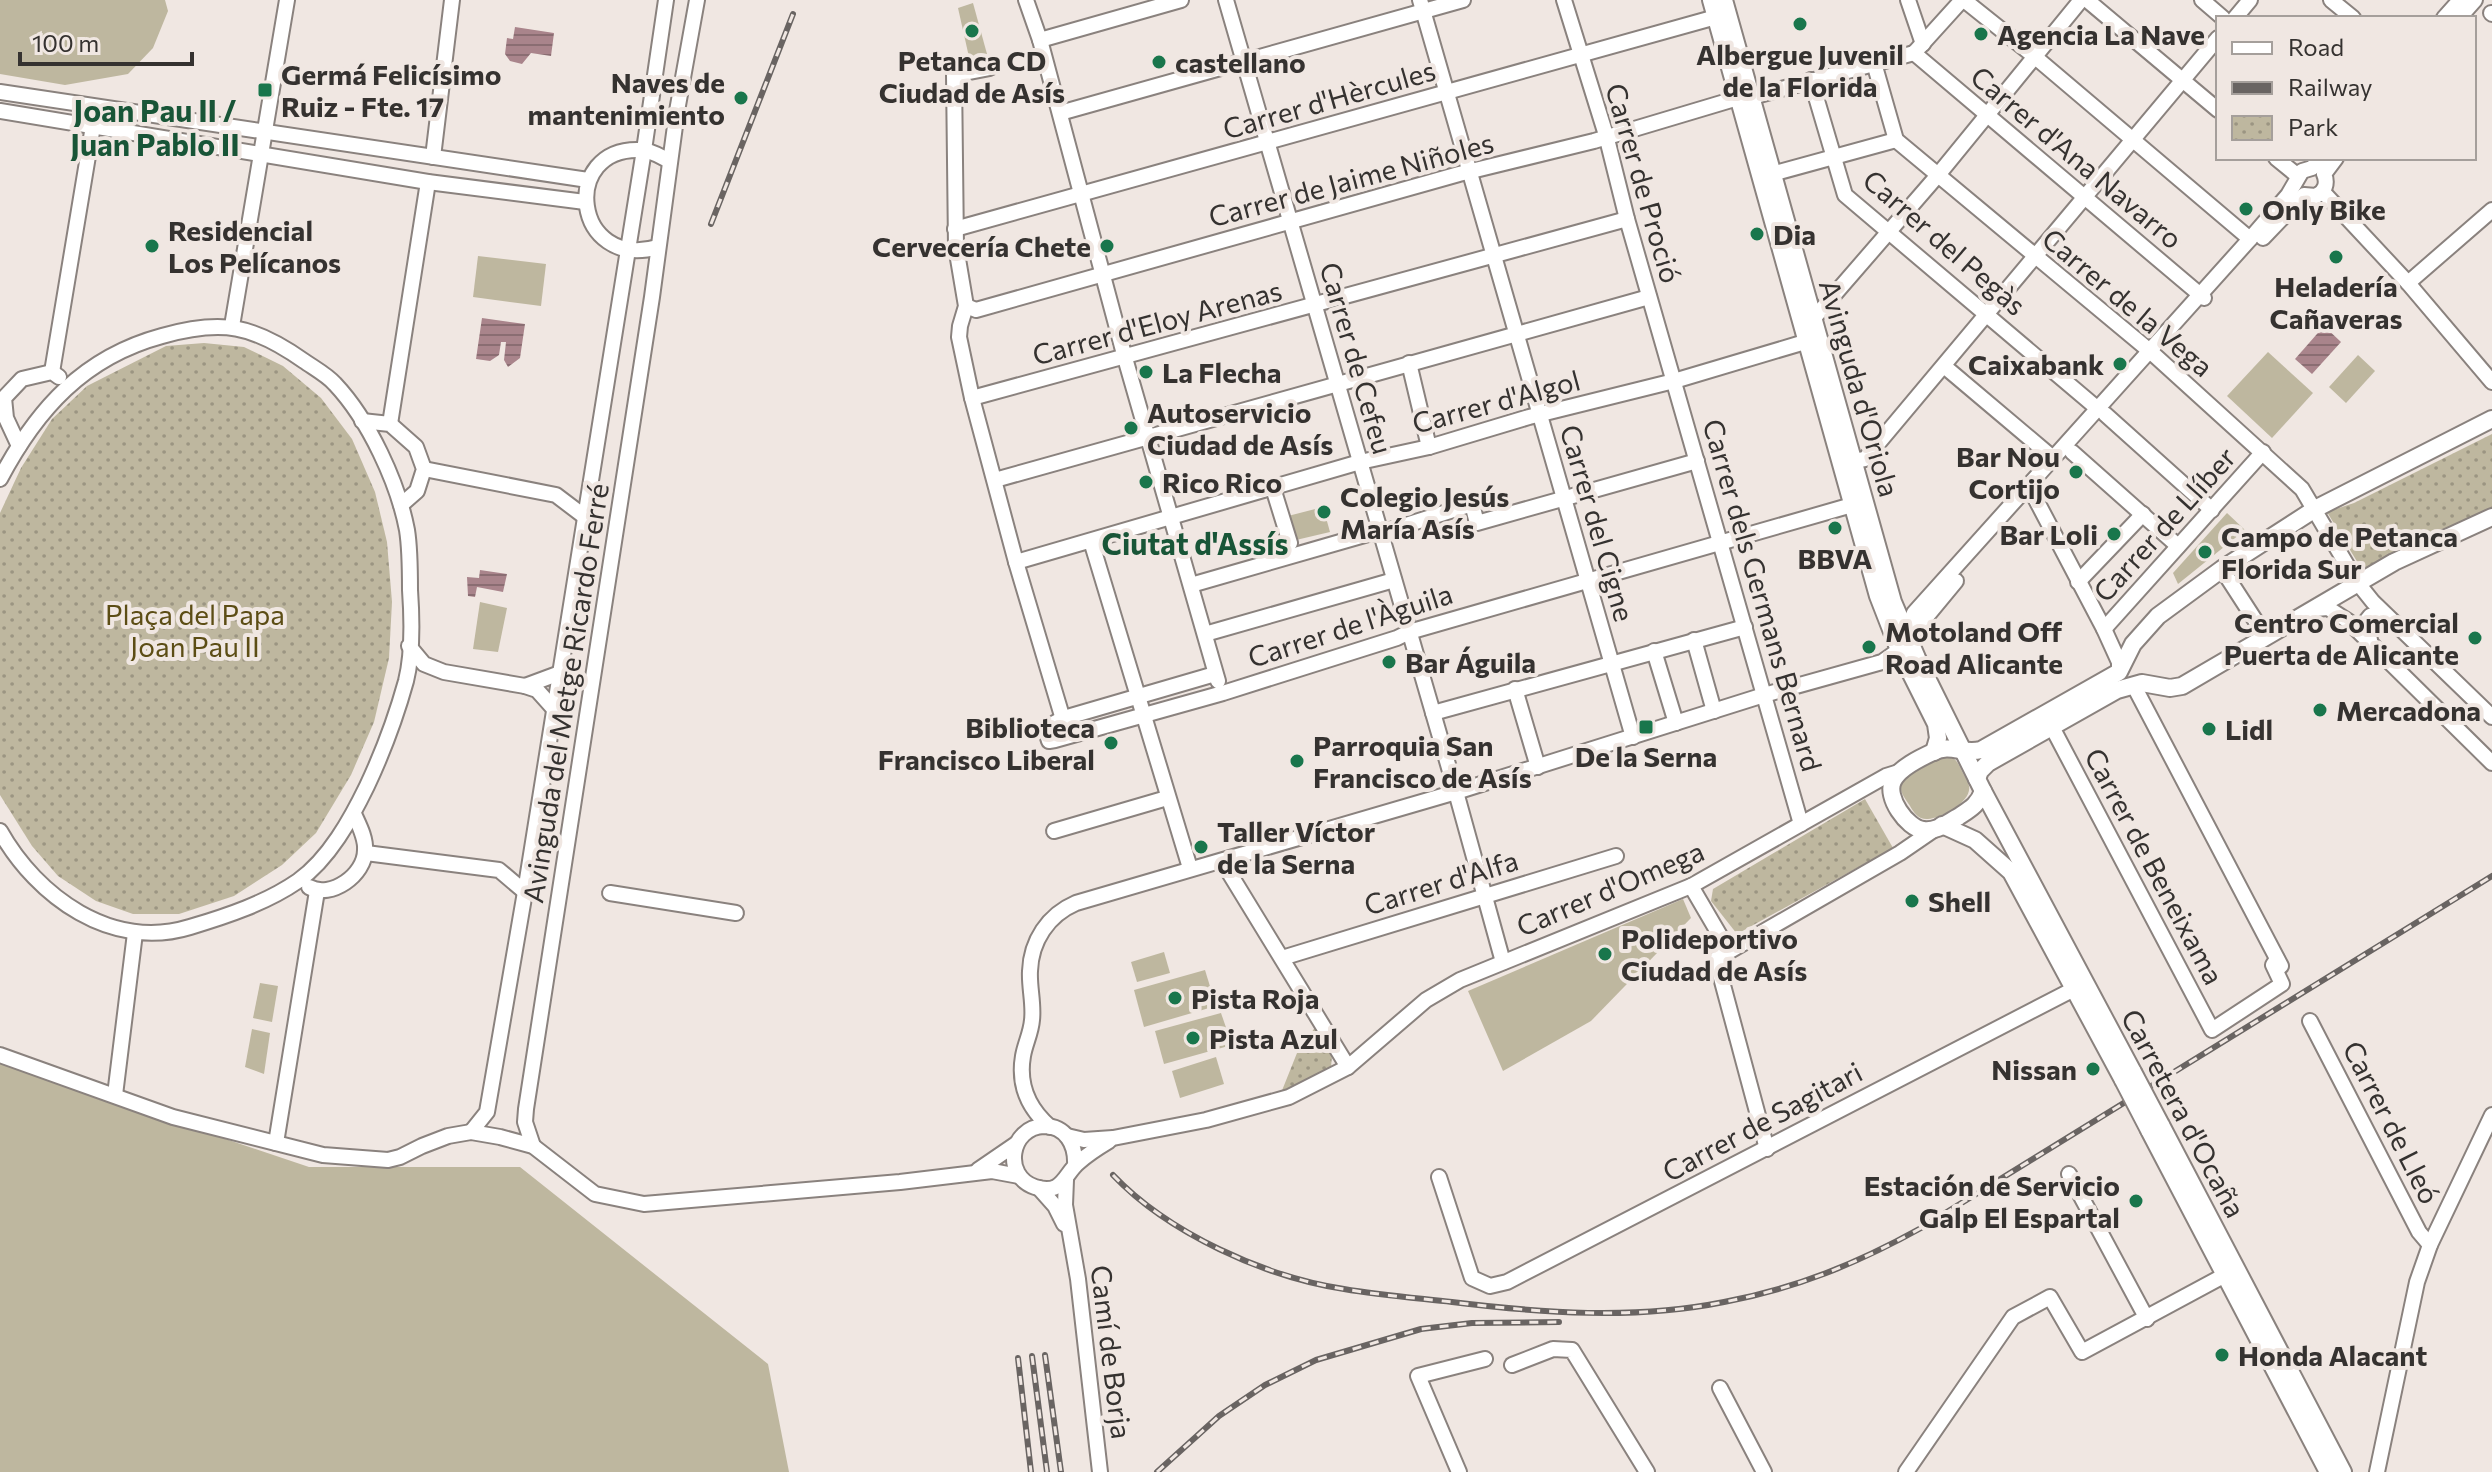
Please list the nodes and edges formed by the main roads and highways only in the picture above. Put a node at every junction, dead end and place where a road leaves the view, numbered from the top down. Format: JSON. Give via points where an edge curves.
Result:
{"nodes":[{"id":1,"x":1711,"y":0,"type":"edge"},
{"id":2,"x":1724,"y":0,"type":"edge"},
{"id":3,"x":1745,"y":98,"type":"junction"},
{"id":4,"x":2492,"y":419,"type":"edge"},
{"id":5,"x":2492,"y":517,"type":"edge"},
{"id":6,"x":1905,"y":642,"type":"junction"},
{"id":7,"x":2122,"y":667,"type":"junction"},
{"id":8,"x":2134,"y":686,"type":"junction"},
{"id":9,"x":1934,"y":752,"type":"junction"},
{"id":10,"x":1963,"y":752,"type":"junction"},
{"id":11,"x":1980,"y":785,"type":"junction"},
{"id":12,"x":1938,"y":827,"type":"junction"},
{"id":13,"x":2128,"y":1076,"type":"junction"},
{"id":14,"x":2155,"y":1127,"type":"junction"},
{"id":15,"x":2328,"y":1472,"type":"edge"},
{"id":16,"x":2343,"y":1472,"type":"edge"}],
"edges":[{"from":1,"to":3,"type":"main road","name":"Avinguda d'Oriola"},
{"from":2,"to":3,"type":"main road","name":"Avinguda d'Oriola"},
{"from":3,"to":6,"type":"main road","name":"Avinguda d'Oriola","via":[[1772,174],[1853,461],[1906,614]]},
{"from":3,"to":6,"type":"main road","name":"Avinguda d'Oriola","via":[[1805,342],[1878,596]]},
{"from":4,"to":7,"type":"main road","via":[[2315,509],[2222,569],[2144,629]]},
{"from":5,"to":8,"type":"main road","via":[[2357,582],[2182,686]]},
{"from":6,"to":9,"type":"main road","name":"Avinguda d'Oriola","via":[[1936,724]]},
{"from":6,"to":10,"type":"main road","name":"Avinguda d'Oriola"},
{"from":7,"to":8,"type":"main road"},
{"from":7,"to":10,"type":"main road","name":"Carrer d'Omega","via":[[1981,750]]},
{"from":8,"to":11,"type":"main road","via":[[2117,690],[1988,763],[1980,771]]},
{"from":9,"to":10,"type":"main road","name":"Carrer d'Omega","via":[[1951,747]]},
{"from":9,"to":12,"type":"main road","name":"Carrer d'Omega","via":[[1902,770],[1891,787],[1909,823],[1918,829]]},
{"from":10,"to":11,"type":"main road","name":"Avinguda d'Oriola"},
{"from":11,"to":12,"type":"main road","via":[[1972,808]]},
{"from":11,"to":13,"type":"main road","name":"Carretera d'Ocaña"},
{"from":12,"to":13,"type":"main road","name":"Carretera d'Ocaña","via":[[1975,840],[2011,872]]},
{"from":13,"to":14,"type":"main road","name":"Carretera d'Ocaña","bridge":true},
{"from":14,"to":15,"type":"main road","name":"Carretera d'Ocaña"},
{"from":14,"to":16,"type":"main road","name":"Carretera d'Ocaña","via":[[2231,1258]]}]}
